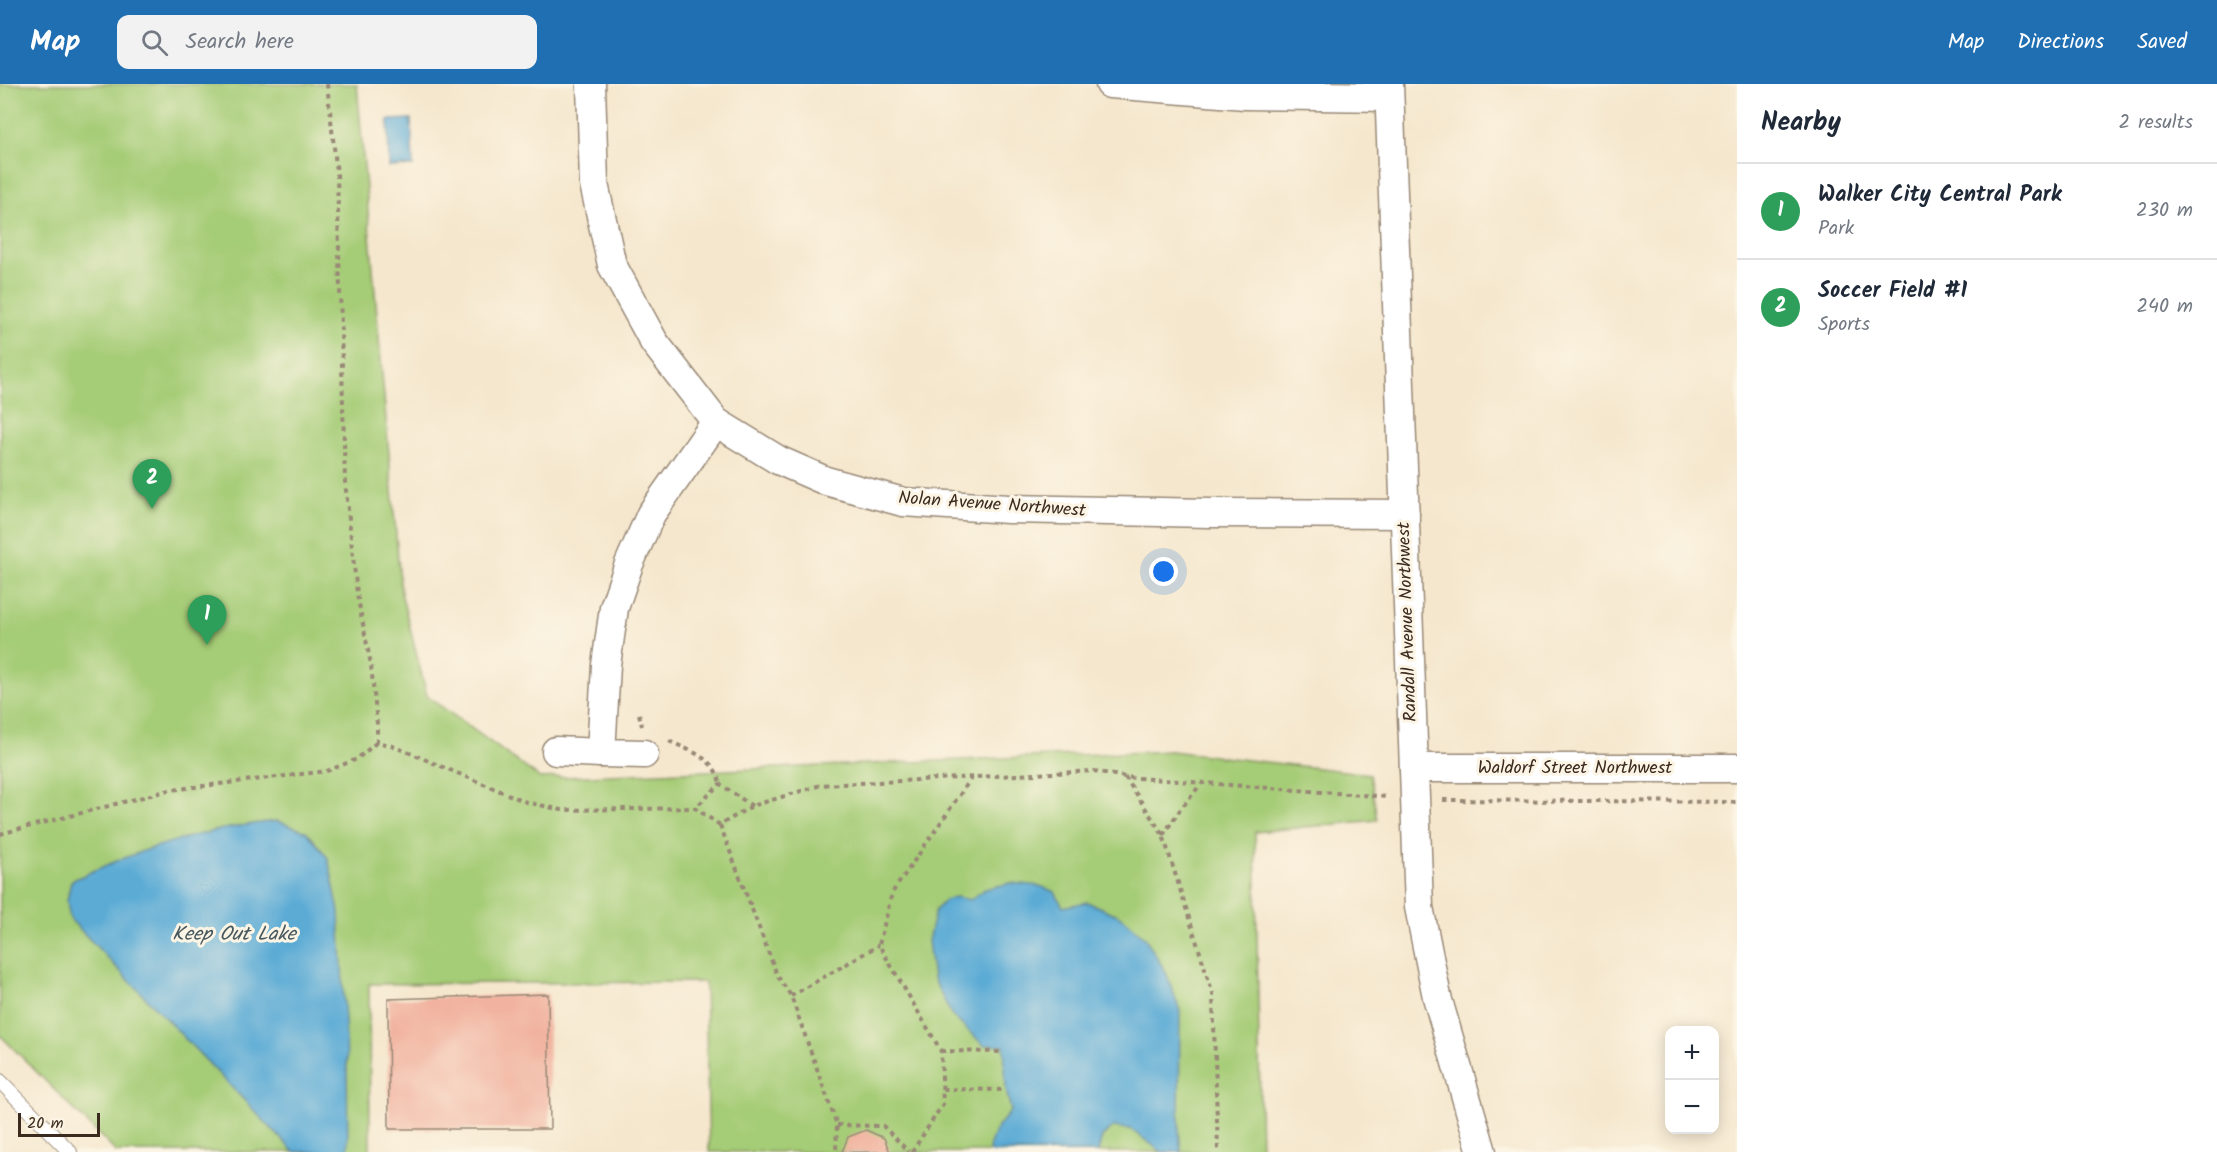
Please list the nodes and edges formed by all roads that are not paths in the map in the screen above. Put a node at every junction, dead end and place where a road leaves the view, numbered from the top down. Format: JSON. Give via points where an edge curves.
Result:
{"nodes":[{"id":1,"x":591,"y":84,"type":"edge"},
{"id":2,"x":1110,"y":84,"type":"edge"},
{"id":3,"x":1389,"y":91,"type":"edge"},
{"id":4,"x":716,"y":422,"type":"junction"},
{"id":5,"x":1405,"y":514,"type":"junction"},
{"id":6,"x":651,"y":741,"type":"road end"},
{"id":7,"x":556,"y":751,"type":"dead end"},
{"id":8,"x":601,"y":753,"type":"junction"},
{"id":9,"x":1414,"y":768,"type":"junction"},
{"id":10,"x":1737,"y":768,"type":"edge"},
{"id":11,"x":0,"y":1081,"type":"edge"},
{"id":12,"x":70,"y":1152,"type":"edge"},
{"id":13,"x":1482,"y":1152,"type":"edge"}],
"edges":[{"from":1,"to":4,"type":"street","name":"Nolan Avenue Northwest","via":[[594,184],[612,265],[654,342]]},
{"from":2,"to":3,"type":"street","via":[[1245,95]]},
{"from":3,"to":5,"type":"street","name":"Randall Avenue Northwest"},
{"from":4,"to":5,"type":"street","name":"Nolan Avenue Northwest","via":[[778,460],[826,481],[903,502],[1008,510]]},
{"from":4,"to":8,"type":"street","via":[[651,514],[629,564],[614,608]]},
{"from":5,"to":9,"type":"street","name":"Randall Avenue Northwest"},
{"from":6,"to":8,"type":"street"},
{"from":7,"to":8,"type":"street"},
{"from":9,"to":10,"type":"street","name":"Waldorf Street Northwest"},
{"from":9,"to":13,"type":"street","name":"Randall Avenue Northwest","via":[[1419,907],[1437,997]]},
{"from":11,"to":12,"type":"lane"}]}
